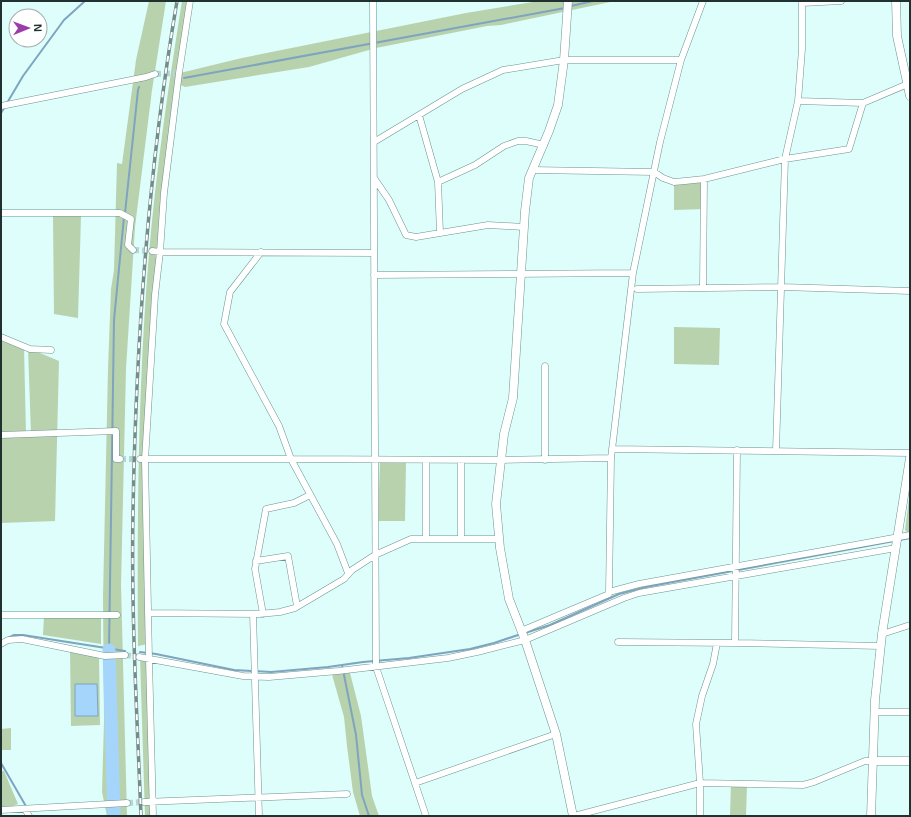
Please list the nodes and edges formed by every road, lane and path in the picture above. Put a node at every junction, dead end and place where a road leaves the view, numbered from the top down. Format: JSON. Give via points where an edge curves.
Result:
{"nodes":[{"id":1,"x":190,"y":1,"type":"edge"},
{"id":2,"x":373,"y":1,"type":"edge"},
{"id":3,"x":568,"y":1,"type":"edge"},
{"id":4,"x":703,"y":1,"type":"edge"},
{"id":5,"x":841,"y":1,"type":"edge"},
{"id":6,"x":896,"y":1,"type":"edge"},
{"id":7,"x":802,"y":2,"type":"edge"},
{"id":8,"x":564,"y":60,"type":"junction"},
{"id":9,"x":681,"y":60,"type":"junction"},
{"id":10,"x":155,"y":74,"type":"tunnel mouth"},
{"id":11,"x":909,"y":83,"type":"edge"},
{"id":12,"x":910,"y":96,"type":"edge"},
{"id":13,"x":798,"y":101,"type":"junction"},
{"id":14,"x":863,"y":103,"type":"junction"},
{"id":15,"x":1,"y":106,"type":"edge"},
{"id":16,"x":419,"y":115,"type":"junction"},
{"id":17,"x":374,"y":142,"type":"junction"},
{"id":18,"x":544,"y":145,"type":"junction"},
{"id":19,"x":785,"y":159,"type":"junction"},
{"id":20,"x":532,"y":170,"type":"junction"},
{"id":21,"x":654,"y":172,"type":"junction"},
{"id":22,"x":374,"y":178,"type":"junction"},
{"id":23,"x":704,"y":179,"type":"junction"},
{"id":24,"x":438,"y":182,"type":"junction"},
{"id":25,"x":1,"y":213,"type":"edge"},
{"id":26,"x":524,"y":227,"type":"junction"},
{"id":27,"x":440,"y":233,"type":"junction"},
{"id":28,"x":133,"y":250,"type":"dead end"},
{"id":29,"x":152,"y":251,"type":"tunnel mouth"},
{"id":30,"x":160,"y":252,"type":"junction"},
{"id":31,"x":261,"y":252,"type":"junction"},
{"id":32,"x":374,"y":253,"type":"junction"},
{"id":33,"x":633,"y":273,"type":"junction"},
{"id":34,"x":521,"y":274,"type":"junction"},
{"id":35,"x":374,"y":275,"type":"junction"},
{"id":36,"x":782,"y":287,"type":"junction"},
{"id":37,"x":704,"y":288,"type":"junction"},
{"id":38,"x":637,"y":289,"type":"dead end"},
{"id":39,"x":910,"y":291,"type":"edge"},
{"id":40,"x":1,"y":337,"type":"edge"},
{"id":41,"x":51,"y":350,"type":"dead end"},
{"id":42,"x":545,"y":366,"type":"dead end"},
{"id":43,"x":1,"y":435,"type":"edge"},
{"id":44,"x":612,"y":449,"type":"junction"},
{"id":45,"x":737,"y":450,"type":"junction"},
{"id":46,"x":776,"y":451,"type":"junction"},
{"id":47,"x":910,"y":453,"type":"edge"},
{"id":48,"x":611,"y":458,"type":"junction"},
{"id":49,"x":910,"y":458,"type":"edge"},
{"id":50,"x":120,"y":459,"type":"dead end"},
{"id":51,"x":291,"y":459,"type":"junction"},
{"id":52,"x":142,"y":460,"type":"junction"},
{"id":53,"x":375,"y":460,"type":"junction"},
{"id":54,"x":426,"y":460,"type":"junction"},
{"id":55,"x":461,"y":460,"type":"junction"},
{"id":56,"x":500,"y":460,"type":"junction"},
{"id":57,"x":546,"y":460,"type":"junction"},
{"id":58,"x":310,"y":495,"type":"junction"},
{"id":59,"x":910,"y":535,"type":"edge"},
{"id":60,"x":898,"y":537,"type":"junction"},
{"id":61,"x":426,"y":539,"type":"junction"},
{"id":62,"x":461,"y":539,"type":"junction"},
{"id":63,"x":499,"y":539,"type":"junction"},
{"id":64,"x":896,"y":548,"type":"junction"},
{"id":65,"x":375,"y":555,"type":"junction"},
{"id":66,"x":256,"y":561,"type":"junction"},
{"id":67,"x":736,"y":566,"type":"junction"},
{"id":68,"x":348,"y":573,"type":"junction"},
{"id":69,"x":736,"y":576,"type":"junction"},
{"id":70,"x":609,"y":592,"type":"junction"},
{"id":71,"x":297,"y":606,"type":"junction"},
{"id":72,"x":148,"y":612,"type":"junction"},
{"id":73,"x":253,"y":614,"type":"junction"},
{"id":74,"x":263,"y":614,"type":"junction"},
{"id":75,"x":1,"y":615,"type":"edge"},
{"id":76,"x":117,"y":615,"type":"dead end"},
{"id":77,"x":910,"y":625,"type":"edge"},
{"id":78,"x":521,"y":631,"type":"junction"},
{"id":79,"x":882,"y":634,"type":"junction"},
{"id":80,"x":524,"y":640,"type":"junction"},
{"id":81,"x":618,"y":642,"type":"dead end"},
{"id":82,"x":717,"y":643,"type":"junction"},
{"id":83,"x":735,"y":643,"type":"junction"},
{"id":84,"x":1,"y":644,"type":"edge"},
{"id":85,"x":881,"y":646,"type":"junction"},
{"id":86,"x":125,"y":655,"type":"tunnel mouth"},
{"id":87,"x":139,"y":657,"type":"tunnel mouth"},
{"id":88,"x":149,"y":659,"type":"junction"},
{"id":89,"x":376,"y":666,"type":"junction"},
{"id":90,"x":255,"y":676,"type":"junction"},
{"id":91,"x":875,"y":712,"type":"junction"},
{"id":92,"x":910,"y":712,"type":"edge"},
{"id":93,"x":556,"y":734,"type":"junction"},
{"id":94,"x":874,"y":761,"type":"junction"},
{"id":95,"x":910,"y":761,"type":"edge"},
{"id":96,"x":415,"y":783,"type":"junction"},
{"id":97,"x":700,"y":783,"type":"junction"},
{"id":98,"x":347,"y":794,"type":"dead end"},
{"id":99,"x":258,"y":798,"type":"junction"},
{"id":100,"x":144,"y":802,"type":"tunnel mouth"},
{"id":101,"x":153,"y":802,"type":"junction"},
{"id":102,"x":127,"y":803,"type":"tunnel mouth"},
{"id":103,"x":25,"y":809,"type":"junction"},
{"id":104,"x":1,"y":810,"type":"edge"},
{"id":105,"x":29,"y":816,"type":"edge"},
{"id":106,"x":154,"y":816,"type":"edge"},
{"id":107,"x":259,"y":816,"type":"edge"},
{"id":108,"x":426,"y":816,"type":"edge"},
{"id":109,"x":573,"y":816,"type":"edge"},
{"id":110,"x":700,"y":816,"type":"edge"},
{"id":111,"x":871,"y":816,"type":"edge"}],
"edges":[{"from":1,"to":30,"type":"street","via":[[164,193]]},
{"from":2,"to":17,"type":"street"},
{"from":3,"to":8,"type":"street"},
{"from":4,"to":9,"type":"street"},
{"from":5,"to":7,"type":"street"},
{"from":6,"to":11,"type":"street","via":[[897,36]]},
{"from":7,"to":13,"type":"street"},
{"from":8,"to":9,"type":"street"},
{"from":8,"to":16,"type":"street","via":[[503,70],[462,89]]},
{"from":8,"to":18,"type":"street","via":[[558,105]]},
{"from":9,"to":21,"type":"street"},
{"from":10,"to":15,"type":"street"},
{"from":11,"to":12,"type":"street"},
{"from":11,"to":14,"type":"street"},
{"from":13,"to":14,"type":"street"},
{"from":13,"to":19,"type":"street"},
{"from":14,"to":19,"type":"street","via":[[849,148]]},
{"from":16,"to":17,"type":"street"},
{"from":16,"to":24,"type":"street"},
{"from":17,"to":22,"type":"street"},
{"from":18,"to":20,"type":"street"},
{"from":18,"to":24,"type":"street","via":[[518,141]]},
{"from":19,"to":23,"type":"street"},
{"from":19,"to":36,"type":"street"},
{"from":20,"to":21,"type":"street"},
{"from":20,"to":26,"type":"street"},
{"from":21,"to":23,"type":"street","via":[[674,182]]},
{"from":21,"to":33,"type":"street"},
{"from":22,"to":27,"type":"street","via":[[389,200],[406,235],[416,237]]},
{"from":22,"to":32,"type":"street"},
{"from":23,"to":37,"type":"street"},
{"from":24,"to":27,"type":"street"},
{"from":25,"to":28,"type":"street","via":[[120,213],[131,218],[128,245]]},
{"from":26,"to":27,"type":"street","via":[[488,225]]},
{"from":26,"to":34,"type":"street"},
{"from":29,"to":30,"type":"street"},
{"from":30,"to":31,"type":"street"},
{"from":30,"to":52,"type":"street"},
{"from":31,"to":32,"type":"street"},
{"from":31,"to":51,"type":"street","via":[[230,292],[224,324],[279,426]]},
{"from":32,"to":35,"type":"street"},
{"from":33,"to":34,"type":"street"},
{"from":33,"to":44,"type":"street"},
{"from":34,"to":35,"type":"street"},
{"from":34,"to":56,"type":"street","via":[[513,398]]},
{"from":35,"to":53,"type":"street"},
{"from":36,"to":37,"type":"street"},
{"from":36,"to":39,"type":"street"},
{"from":36,"to":46,"type":"street"},
{"from":37,"to":38,"type":"street"},
{"from":40,"to":41,"type":"street","via":[[30,349]]},
{"from":42,"to":57,"type":"street"},
{"from":43,"to":50,"type":"street","via":[[116,431],[116,459]]},
{"from":44,"to":45,"type":"street"},
{"from":44,"to":48,"type":"street"},
{"from":45,"to":46,"type":"street"},
{"from":45,"to":67,"type":"street"},
{"from":46,"to":47,"type":"street"},
{"from":48,"to":57,"type":"street"},
{"from":48,"to":70,"type":"street"},
{"from":49,"to":60,"type":"street"},
{"from":51,"to":52,"type":"street"},
{"from":51,"to":53,"type":"street"},
{"from":51,"to":58,"type":"street"},
{"from":52,"to":72,"type":"street"},
{"from":53,"to":54,"type":"street"},
{"from":53,"to":65,"type":"street"},
{"from":54,"to":55,"type":"street"},
{"from":54,"to":61,"type":"street"},
{"from":55,"to":56,"type":"street"},
{"from":55,"to":62,"type":"street"},
{"from":56,"to":57,"type":"street"},
{"from":56,"to":63,"type":"street","via":[[496,504]]},
{"from":58,"to":66,"type":"street","via":[[294,503],[266,509]]},
{"from":58,"to":68,"type":"street","via":[[337,544]]},
{"from":59,"to":60,"type":"street"},
{"from":60,"to":64,"type":"street"},
{"from":60,"to":67,"type":"street"},
{"from":61,"to":62,"type":"street"},
{"from":61,"to":65,"type":"street","via":[[411,539]]},
{"from":62,"to":63,"type":"street"},
{"from":63,"to":78,"type":"street","via":[[509,599]]},
{"from":64,"to":69,"type":"street"},
{"from":64,"to":79,"type":"street"},
{"from":65,"to":68,"type":"street"},
{"from":65,"to":89,"type":"street"},
{"from":66,"to":71,"type":"street","via":[[288,556]]},
{"from":66,"to":74,"type":"street","via":[[255,569]]},
{"from":67,"to":69,"type":"street"},
{"from":67,"to":70,"type":"street"},
{"from":68,"to":71,"type":"street","via":[[344,579]]},
{"from":69,"to":80,"type":"street","via":[[639,593]]},
{"from":69,"to":83,"type":"street"},
{"from":70,"to":78,"type":"street"},
{"from":71,"to":74,"type":"street"},
{"from":72,"to":73,"type":"street"},
{"from":72,"to":88,"type":"street"},
{"from":73,"to":74,"type":"street"},
{"from":73,"to":90,"type":"street"},
{"from":75,"to":76,"type":"street"},
{"from":77,"to":79,"type":"street"},
{"from":78,"to":80,"type":"street"},
{"from":79,"to":85,"type":"street"},
{"from":80,"to":89,"type":"street","via":[[448,658]]},
{"from":80,"to":93,"type":"street"},
{"from":81,"to":82,"type":"street"},
{"from":82,"to":83,"type":"street"},
{"from":82,"to":97,"type":"street","via":[[696,724]]},
{"from":83,"to":85,"type":"street"},
{"from":84,"to":86,"type":"street","via":[[8,640],[22,639],[105,656]]},
{"from":85,"to":91,"type":"street"},
{"from":87,"to":88,"type":"street"},
{"from":88,"to":90,"type":"street"},
{"from":88,"to":101,"type":"street"},
{"from":89,"to":90,"type":"street"},
{"from":89,"to":96,"type":"street"},
{"from":90,"to":99,"type":"street"},
{"from":91,"to":92,"type":"street"},
{"from":91,"to":94,"type":"street"},
{"from":93,"to":96,"type":"street"},
{"from":93,"to":109,"type":"street"},
{"from":94,"to":95,"type":"street"},
{"from":94,"to":97,"type":"street","via":[[865,761],[802,785]]},
{"from":94,"to":111,"type":"street"},
{"from":96,"to":108,"type":"street"},
{"from":97,"to":109,"type":"street"},
{"from":97,"to":110,"type":"street"},
{"from":98,"to":99,"type":"street"},
{"from":99,"to":101,"type":"street"},
{"from":99,"to":107,"type":"street"},
{"from":100,"to":101,"type":"street"},
{"from":101,"to":106,"type":"street"},
{"from":102,"to":103,"type":"street"},
{"from":103,"to":104,"type":"street"},
{"from":103,"to":105,"type":"street"}]}
